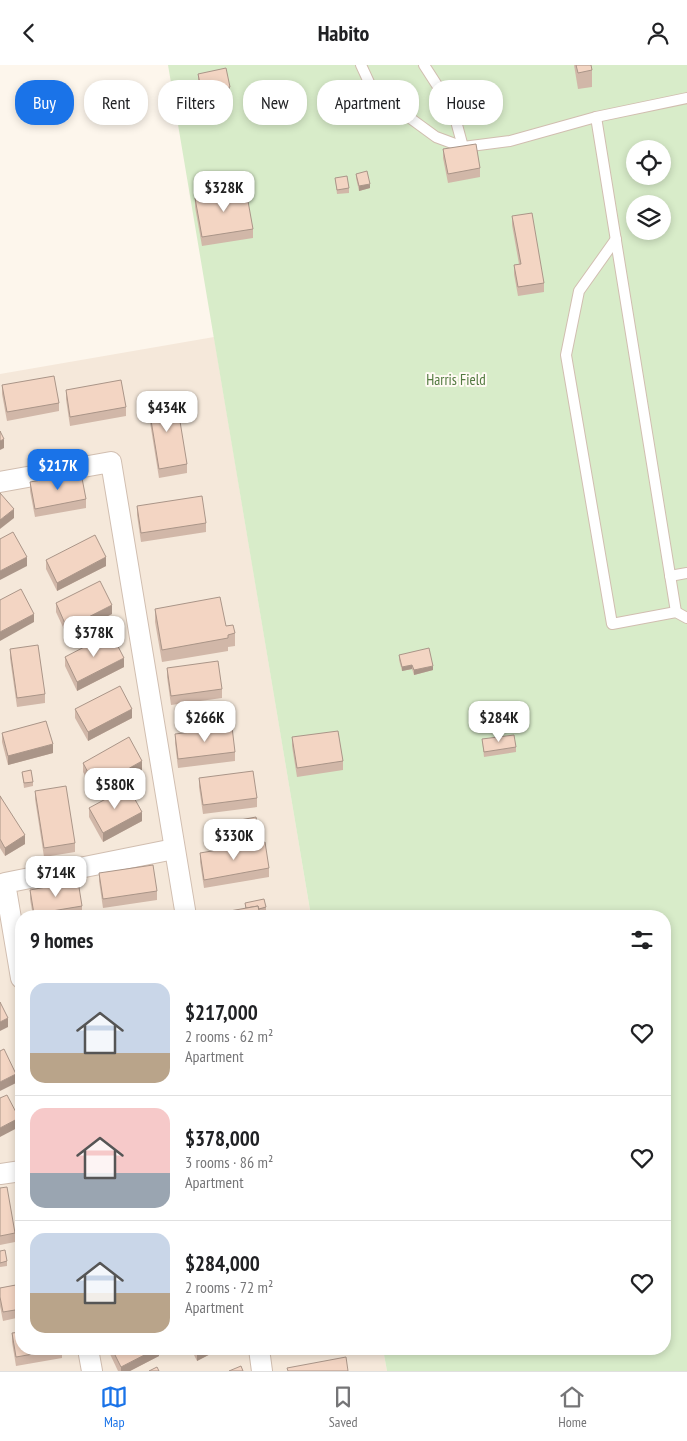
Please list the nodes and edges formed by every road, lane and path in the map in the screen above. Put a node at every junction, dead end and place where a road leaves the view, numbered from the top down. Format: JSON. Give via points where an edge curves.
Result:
{"nodes":[{"id":1,"x":361,"y":65,"type":"edge"},
{"id":2,"x":424,"y":65,"type":"edge"},
{"id":3,"x":687,"y":99,"type":"edge"},
{"id":4,"x":596,"y":117,"type":"junction"},
{"id":5,"x":463,"y":147,"type":"junction"},
{"id":6,"x":616,"y":239,"type":"junction"},
{"id":7,"x":0,"y":482,"type":"edge"},
{"id":8,"x":687,"y":573,"type":"edge"},
{"id":9,"x":670,"y":576,"type":"junction"},
{"id":10,"x":676,"y":612,"type":"junction"},
{"id":11,"x":687,"y":618,"type":"edge"},
{"id":12,"x":174,"y":849,"type":"junction"},
{"id":13,"x":185,"y":910,"type":"edge"},
{"id":14,"x":15,"y":942,"type":"edge"},
{"id":15,"x":15,"y":1172,"type":"edge"},
{"id":16,"x":0,"y":1174,"type":"edge"},
{"id":17,"x":89,"y":1355,"type":"edge"},
{"id":18,"x":260,"y":1355,"type":"edge"},
{"id":19,"x":92,"y":1371,"type":"edge"},
{"id":20,"x":262,"y":1371,"type":"edge"}],
"edges":[{"from":1,"to":5,"type":"lane","via":[[373,91],[436,137]]},
{"from":2,"to":5,"type":"lane","via":[[453,110]]},
{"from":3,"to":4,"type":"lane"},
{"from":4,"to":5,"type":"lane","via":[[510,141]]},
{"from":4,"to":6,"type":"lane"},
{"from":6,"to":9,"type":"lane"},
{"from":6,"to":10,"type":"lane","via":[[579,291],[566,355],[612,624]]},
{"from":7,"to":12,"type":"street","via":[[111,462]]},
{"from":8,"to":9,"type":"lane"},
{"from":9,"to":10,"type":"lane"},
{"from":10,"to":11,"type":"lane"},
{"from":12,"to":13,"type":"street"},
{"from":12,"to":14,"type":"street","via":[[5,883]]},
{"from":15,"to":16,"type":"street"},
{"from":17,"to":19,"type":"street"},
{"from":18,"to":20,"type":"street"}]}
